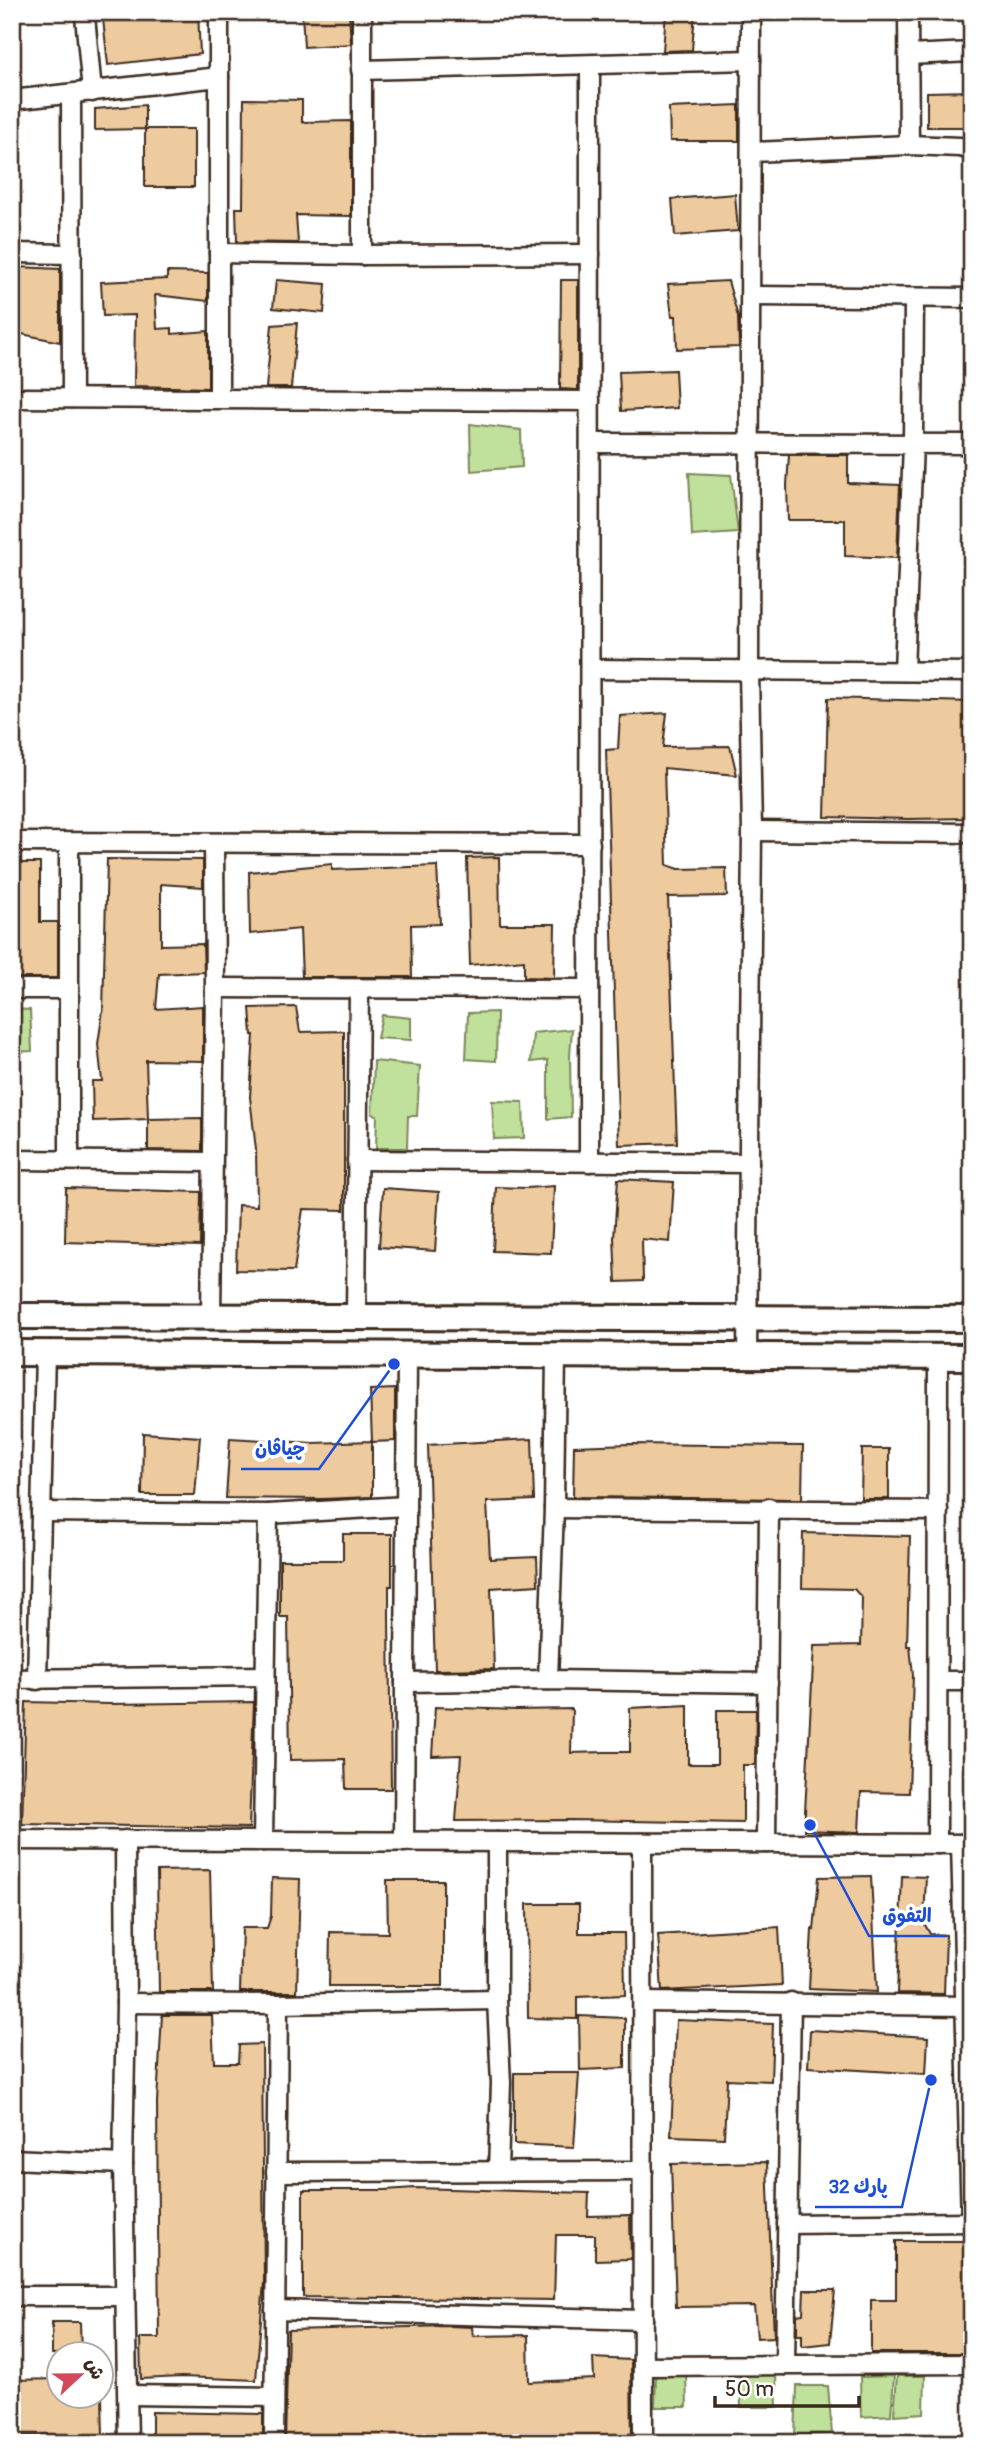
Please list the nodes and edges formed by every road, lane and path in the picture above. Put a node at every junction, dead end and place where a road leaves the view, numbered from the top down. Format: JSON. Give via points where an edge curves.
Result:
{"nodes":[{"id":1,"x":219,"y":12,"type":"edge"},
{"id":2,"x":362,"y":12,"type":"edge"},
{"id":3,"x":751,"y":12,"type":"edge"},
{"id":4,"x":908,"y":12,"type":"edge"},
{"id":5,"x":85,"y":16,"type":"dead end"},
{"id":6,"x":972,"y":52,"type":"edge"},
{"id":7,"x":908,"y":55,"type":"junction"},
{"id":8,"x":751,"y":60,"type":"junction"},
{"id":9,"x":590,"y":66,"type":"junction"},
{"id":10,"x":361,"y":70,"type":"junction"},
{"id":11,"x":219,"y":77,"type":"junction"},
{"id":12,"x":92,"y":92,"type":"junction"},
{"id":13,"x":71,"y":94,"type":"junction"},
{"id":14,"x":12,"y":100,"type":"edge"},
{"id":15,"x":909,"y":145,"type":"junction"},
{"id":16,"x":972,"y":150,"type":"edge"},
{"id":17,"x":752,"y":152,"type":"junction"},
{"id":18,"x":12,"y":253,"type":"edge"},
{"id":19,"x":219,"y":253,"type":"junction"},
{"id":20,"x":72,"y":254,"type":"junction"},
{"id":21,"x":590,"y":254,"type":"junction"},
{"id":22,"x":362,"y":255,"type":"junction"},
{"id":23,"x":751,"y":296,"type":"junction"},
{"id":24,"x":972,"y":298,"type":"edge"},
{"id":25,"x":914,"y":299,"type":"junction"},
{"id":26,"x":12,"y":398,"type":"edge"},
{"id":27,"x":72,"y":398,"type":"junction"},
{"id":28,"x":219,"y":398,"type":"junction"},
{"id":29,"x":590,"y":401,"type":"junction"},
{"id":30,"x":751,"y":442,"type":"junction"},
{"id":31,"x":590,"y":443,"type":"junction"},
{"id":32,"x":913,"y":444,"type":"junction"},
{"id":33,"x":972,"y":444,"type":"edge"},
{"id":34,"x":590,"y":669,"type":"junction"},
{"id":35,"x":749,"y":671,"type":"junction"},
{"id":36,"x":904,"y":671,"type":"junction"},
{"id":37,"x":972,"y":671,"type":"edge"},
{"id":38,"x":752,"y":831,"type":"junction"},
{"id":39,"x":972,"y":833,"type":"edge"},
{"id":40,"x":12,"y":842,"type":"edge"},
{"id":41,"x":69,"y":843,"type":"junction"},
{"id":42,"x":214,"y":844,"type":"junction"},
{"id":43,"x":590,"y":844,"type":"junction"},
{"id":44,"x":215,"y":988,"type":"junction"},
{"id":45,"x":12,"y":989,"type":"edge"},
{"id":46,"x":69,"y":989,"type":"junction"},
{"id":47,"x":359,"y":989,"type":"junction"},
{"id":48,"x":589,"y":989,"type":"junction"},
{"id":49,"x":12,"y":1160,"type":"edge"},
{"id":50,"x":69,"y":1160,"type":"junction"},
{"id":51,"x":357,"y":1160,"type":"junction"},
{"id":52,"x":212,"y":1162,"type":"junction"},
{"id":53,"x":589,"y":1162,"type":"junction"},
{"id":54,"x":749,"y":1164,"type":"junction"},
{"id":55,"x":12,"y":1316,"type":"edge"},
{"id":56,"x":211,"y":1316,"type":"junction"},
{"id":57,"x":356,"y":1317,"type":"junction"},
{"id":58,"x":748,"y":1318,"type":"junction"},
{"id":59,"x":972,"y":1319,"type":"edge"},
{"id":60,"x":12,"y":1353,"type":"edge"},
{"id":61,"x":44,"y":1353,"type":"junction"},
{"id":62,"x":407,"y":1354,"type":"junction"},
{"id":63,"x":556,"y":1354,"type":"junction"},
{"id":64,"x":747,"y":1356,"type":"junction"},
{"id":65,"x":938,"y":1357,"type":"junction"},
{"id":66,"x":972,"y":1357,"type":"edge"},
{"id":67,"x":406,"y":1506,"type":"junction"},
{"id":68,"x":554,"y":1508,"type":"junction"},
{"id":69,"x":769,"y":1508,"type":"junction"},
{"id":70,"x":938,"y":1511,"type":"junction"},
{"id":71,"x":41,"y":1512,"type":"junction"},
{"id":72,"x":268,"y":1514,"type":"junction"},
{"id":73,"x":265,"y":1676,"type":"junction"},
{"id":74,"x":12,"y":1679,"type":"edge"},
{"id":75,"x":37,"y":1680,"type":"junction"},
{"id":76,"x":548,"y":1680,"type":"junction"},
{"id":77,"x":939,"y":1681,"type":"junction"},
{"id":78,"x":972,"y":1681,"type":"edge"},
{"id":79,"x":405,"y":1682,"type":"junction"},
{"id":80,"x":768,"y":1683,"type":"junction"},
{"id":81,"x":12,"y":1840,"type":"edge"},
{"id":82,"x":125,"y":1840,"type":"junction"},
{"id":83,"x":263,"y":1841,"type":"junction"},
{"id":84,"x":404,"y":1842,"type":"junction"},
{"id":85,"x":497,"y":1842,"type":"junction"},
{"id":86,"x":642,"y":1843,"type":"junction"},
{"id":87,"x":766,"y":1843,"type":"junction"},
{"id":88,"x":937,"y":1844,"type":"junction"},
{"id":89,"x":966,"y":1844,"type":"edge"},
{"id":90,"x":497,"y":2000,"type":"junction"},
{"id":91,"x":643,"y":2002,"type":"junction"},
{"id":92,"x":126,"y":2003,"type":"junction"},
{"id":93,"x":792,"y":2003,"type":"junction"},
{"id":94,"x":278,"y":2004,"type":"junction"},
{"id":95,"x":966,"y":2006,"type":"junction"},
{"id":96,"x":12,"y":2159,"type":"edge"},
{"id":97,"x":123,"y":2164,"type":"junction"},
{"id":98,"x":498,"y":2170,"type":"junction"},
{"id":99,"x":643,"y":2171,"type":"junction"},
{"id":100,"x":276,"y":2172,"type":"junction"},
{"id":101,"x":971,"y":2222,"type":"edge"},
{"id":102,"x":787,"y":2224,"type":"junction"},
{"id":103,"x":12,"y":2296,"type":"edge"},
{"id":104,"x":125,"y":2297,"type":"junction"},
{"id":105,"x":275,"y":2310,"type":"junction"},
{"id":106,"x":643,"y":2320,"type":"junction"},
{"id":107,"x":972,"y":2364,"type":"edge"},
{"id":108,"x":785,"y":2365,"type":"junction"},
{"id":109,"x":643,"y":2366,"type":"junction"},
{"id":110,"x":128,"y":2395,"type":"junction"},
{"id":111,"x":274,"y":2397,"type":"junction"},
{"id":112,"x":128,"y":2443,"type":"edge"},
{"id":113,"x":274,"y":2443,"type":"edge"},
{"id":114,"x":643,"y":2443,"type":"edge"}],
"edges":[{"from":1,"to":11,"type":"street"},
{"from":2,"to":10,"type":"street"},
{"from":3,"to":8,"type":"street"},
{"from":4,"to":7,"type":"street"},
{"from":5,"to":12,"type":"street"},
{"from":6,"to":7,"type":"street"},
{"from":7,"to":15,"type":"street"},
{"from":8,"to":9,"type":"street"},
{"from":8,"to":17,"type":"street"},
{"from":9,"to":10,"type":"street"},
{"from":9,"to":21,"type":"street"},
{"from":10,"to":22,"type":"street"},
{"from":11,"to":12,"type":"street"},
{"from":11,"to":19,"type":"street"},
{"from":12,"to":13,"type":"street"},
{"from":13,"to":14,"type":"street"},
{"from":13,"to":20,"type":"street"},
{"from":15,"to":16,"type":"street"},
{"from":15,"to":17,"type":"street"},
{"from":17,"to":23,"type":"street"},
{"from":18,"to":20,"type":"street"},
{"from":19,"to":22,"type":"street"},
{"from":19,"to":28,"type":"street"},
{"from":20,"to":27,"type":"street"},
{"from":21,"to":22,"type":"street"},
{"from":21,"to":29,"type":"street"},
{"from":23,"to":25,"type":"street"},
{"from":23,"to":30,"type":"street"},
{"from":24,"to":25,"type":"street"},
{"from":25,"to":32,"type":"street"},
{"from":26,"to":27,"type":"street"},
{"from":27,"to":28,"type":"street"},
{"from":28,"to":29,"type":"street"},
{"from":29,"to":31,"type":"street"},
{"from":30,"to":31,"type":"street"},
{"from":30,"to":32,"type":"street"},
{"from":30,"to":35,"type":"street"},
{"from":31,"to":34,"type":"street"},
{"from":32,"to":33,"type":"street"},
{"from":32,"to":36,"type":"street"},
{"from":34,"to":35,"type":"street"},
{"from":34,"to":43,"type":"street"},
{"from":35,"to":36,"type":"street"},
{"from":35,"to":38,"type":"street"},
{"from":36,"to":37,"type":"street"},
{"from":38,"to":39,"type":"street"},
{"from":38,"to":54,"type":"street"},
{"from":40,"to":41,"type":"street"},
{"from":41,"to":42,"type":"street"},
{"from":41,"to":46,"type":"street"},
{"from":42,"to":43,"type":"street"},
{"from":42,"to":44,"type":"street"},
{"from":43,"to":48,"type":"street"},
{"from":44,"to":47,"type":"street"},
{"from":44,"to":52,"type":"street"},
{"from":45,"to":46,"type":"street"},
{"from":46,"to":50,"type":"street"},
{"from":47,"to":48,"type":"street"},
{"from":47,"to":51,"type":"street"},
{"from":48,"to":53,"type":"street"},
{"from":49,"to":50,"type":"street"},
{"from":50,"to":52,"type":"street"},
{"from":51,"to":53,"type":"street"},
{"from":51,"to":57,"type":"street"},
{"from":52,"to":56,"type":"street"},
{"from":53,"to":54,"type":"street"},
{"from":54,"to":58,"type":"street"},
{"from":55,"to":56,"type":"street"},
{"from":56,"to":57,"type":"street"},
{"from":57,"to":58,"type":"street"},
{"from":58,"to":59,"type":"street"},
{"from":58,"to":64,"type":"street"},
{"from":60,"to":61,"type":"street"},
{"from":61,"to":62,"type":"street"},
{"from":61,"to":71,"type":"street"},
{"from":62,"to":63,"type":"street"},
{"from":62,"to":67,"type":"street"},
{"from":63,"to":64,"type":"street"},
{"from":63,"to":68,"type":"street"},
{"from":64,"to":65,"type":"street"},
{"from":65,"to":66,"type":"street"},
{"from":65,"to":70,"type":"street"},
{"from":67,"to":72,"type":"street"},
{"from":67,"to":79,"type":"street"},
{"from":68,"to":69,"type":"street"},
{"from":68,"to":76,"type":"street"},
{"from":69,"to":70,"type":"street"},
{"from":69,"to":80,"type":"street"},
{"from":70,"to":77,"type":"street"},
{"from":71,"to":72,"type":"street"},
{"from":71,"to":75,"type":"street"},
{"from":72,"to":73,"type":"street"},
{"from":73,"to":75,"type":"street"},
{"from":73,"to":83,"type":"street"},
{"from":74,"to":75,"type":"street"},
{"from":76,"to":79,"type":"street"},
{"from":76,"to":80,"type":"street"},
{"from":77,"to":78,"type":"street"},
{"from":77,"to":88,"type":"street"},
{"from":79,"to":84,"type":"street"},
{"from":80,"to":87,"type":"street"},
{"from":81,"to":82,"type":"street"},
{"from":82,"to":83,"type":"street"},
{"from":82,"to":92,"type":"street"},
{"from":83,"to":84,"type":"street"},
{"from":84,"to":85,"type":"street"},
{"from":85,"to":86,"type":"street"},
{"from":85,"to":90,"type":"street"},
{"from":86,"to":87,"type":"street"},
{"from":86,"to":91,"type":"street"},
{"from":87,"to":88,"type":"street"},
{"from":88,"to":89,"type":"street"},
{"from":89,"to":95,"type":"street"},
{"from":90,"to":94,"type":"street"},
{"from":90,"to":98,"type":"street","via":[[501,2083]]},
{"from":91,"to":93,"type":"street"},
{"from":91,"to":99,"type":"street"},
{"from":92,"to":94,"type":"street"},
{"from":92,"to":97,"type":"street"},
{"from":93,"to":95,"type":"street"},
{"from":93,"to":102,"type":"street"},
{"from":94,"to":100,"type":"street"},
{"from":95,"to":101,"type":"street"},
{"from":96,"to":97,"type":"street"},
{"from":97,"to":104,"type":"street"},
{"from":98,"to":99,"type":"street"},
{"from":98,"to":100,"type":"street"},
{"from":99,"to":106,"type":"street"},
{"from":100,"to":105,"type":"street"},
{"from":101,"to":102,"type":"street"},
{"from":102,"to":108,"type":"street"},
{"from":103,"to":104,"type":"street"},
{"from":104,"to":110,"type":"street"},
{"from":105,"to":106,"type":"street"},
{"from":105,"to":111,"type":"street"},
{"from":106,"to":109,"type":"street"},
{"from":107,"to":108,"type":"street"},
{"from":108,"to":109,"type":"street"},
{"from":109,"to":114,"type":"street"},
{"from":110,"to":111,"type":"street"},
{"from":110,"to":112,"type":"street"},
{"from":111,"to":113,"type":"street"}]}
